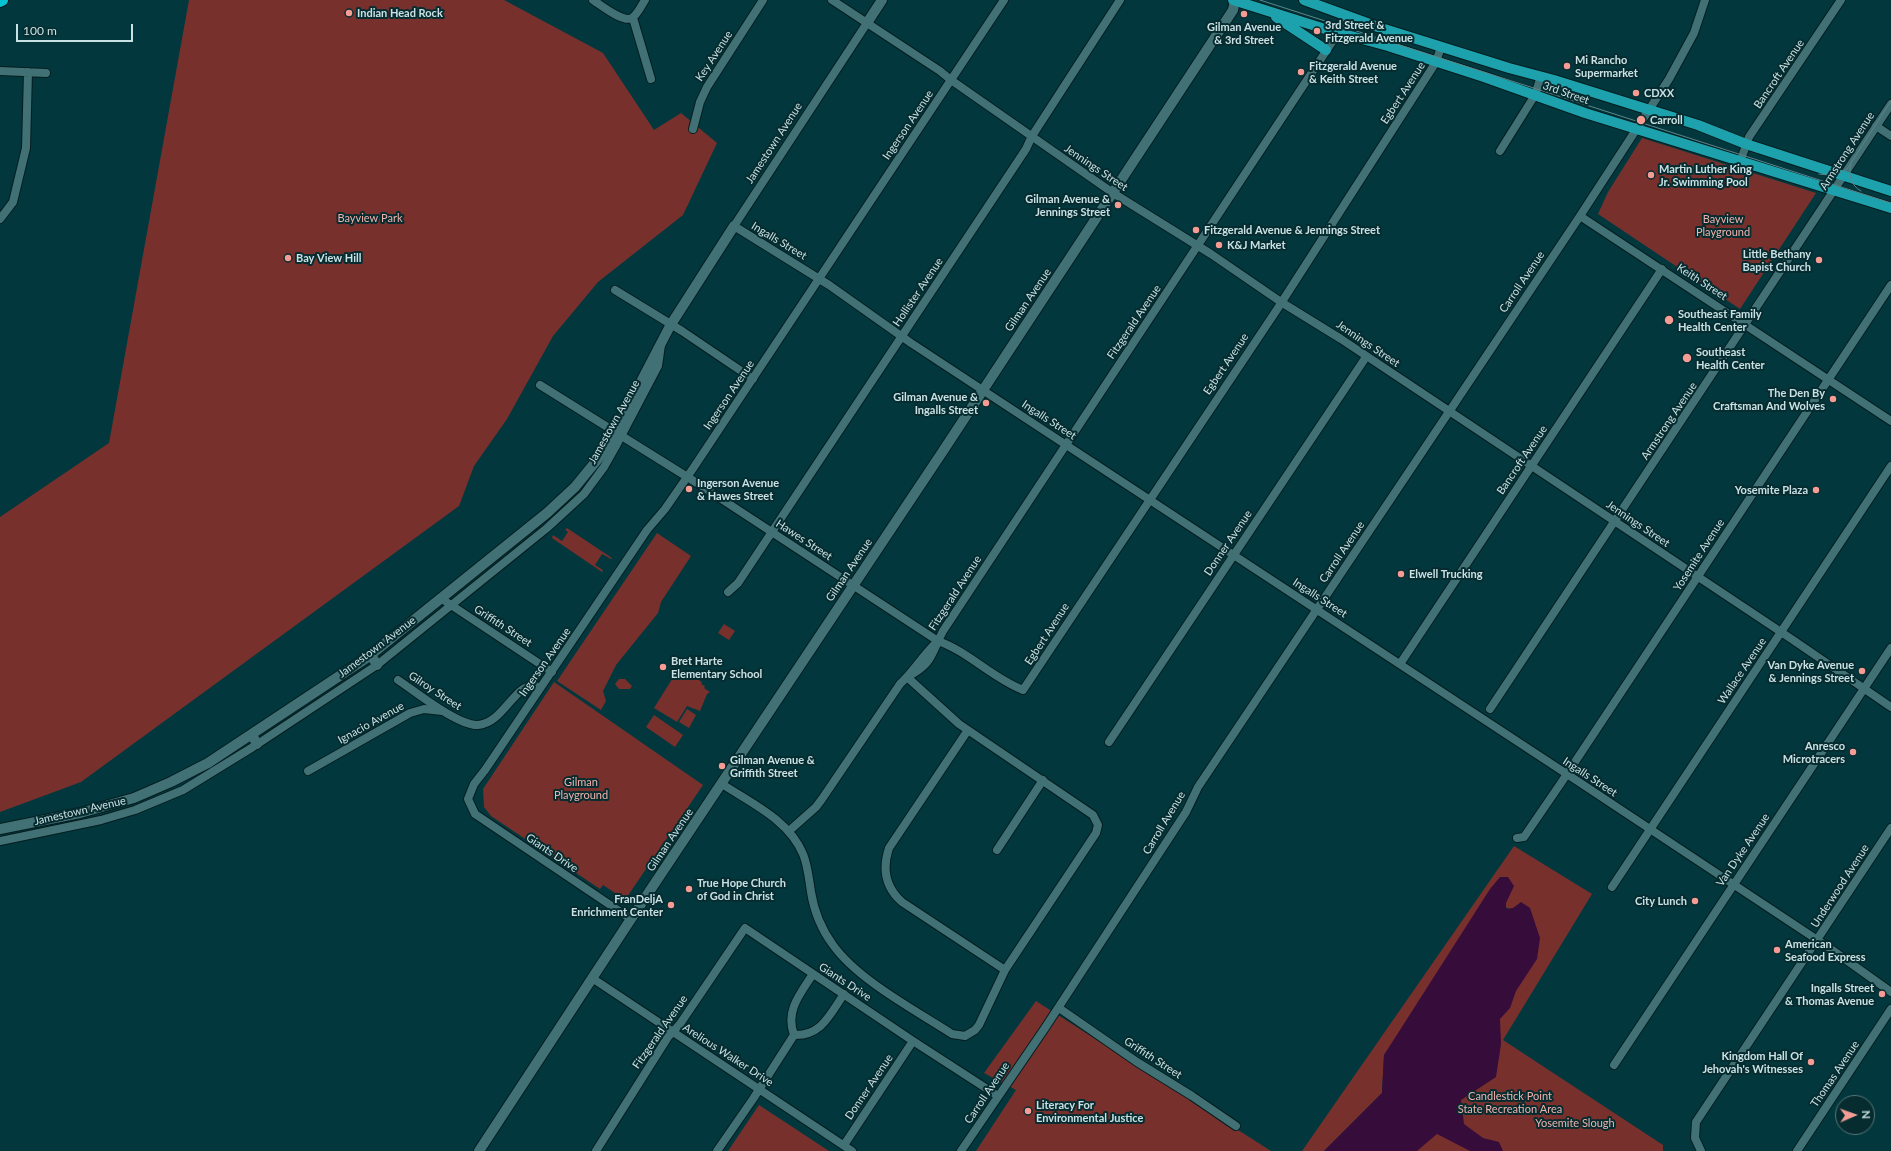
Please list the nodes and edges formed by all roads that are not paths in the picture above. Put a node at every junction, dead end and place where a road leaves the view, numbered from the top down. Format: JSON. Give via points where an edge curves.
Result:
{"nodes":[{"id":1,"x":593,"y":0,"type":"edge"},
{"id":2,"x":645,"y":0,"type":"edge"},
{"id":3,"x":763,"y":0,"type":"edge"},
{"id":4,"x":832,"y":0,"type":"edge"},
{"id":5,"x":882,"y":0,"type":"edge"},
{"id":6,"x":1004,"y":0,"type":"edge"},
{"id":7,"x":1120,"y":0,"type":"edge"},
{"id":8,"x":1234,"y":0,"type":"edge"},
{"id":9,"x":1304,"y":0,"type":"edge"},
{"id":10,"x":1705,"y":0,"type":"edge"},
{"id":11,"x":1841,"y":0,"type":"edge"},
{"id":12,"x":1266,"y":10,"type":"junction"},
{"id":13,"x":1344,"y":14,"type":"junction"},
{"id":14,"x":633,"y":18,"type":"junction"},
{"id":15,"x":867,"y":23,"type":"junction"},
{"id":16,"x":1338,"y":33,"type":"junction"},
{"id":17,"x":1441,"y":47,"type":"junction"},
{"id":18,"x":1326,"y":50,"type":"junction"},
{"id":19,"x":1436,"y":62,"type":"junction"},
{"id":20,"x":0,"y":71,"type":"edge"},
{"id":21,"x":28,"y":72,"type":"junction"},
{"id":22,"x":46,"y":73,"type":"dead end"},
{"id":23,"x":1541,"y":76,"type":"junction"},
{"id":24,"x":651,"y":79,"type":"dead end"},
{"id":25,"x":951,"y":80,"type":"junction"},
{"id":26,"x":1535,"y":95,"type":"junction"},
{"id":27,"x":1891,"y":104,"type":"edge"},
{"id":28,"x":1649,"y":110,"type":"junction"},
{"id":29,"x":1876,"y":126,"type":"junction"},
{"id":30,"x":693,"y":129,"type":"dead end"},
{"id":31,"x":1636,"y":129,"type":"junction"},
{"id":32,"x":1032,"y":136,"type":"junction"},
{"id":33,"x":1891,"y":136,"type":"edge"},
{"id":34,"x":1746,"y":144,"type":"junction"},
{"id":35,"x":1500,"y":151,"type":"dead end"},
{"id":36,"x":1740,"y":162,"type":"junction"},
{"id":37,"x":1843,"y":176,"type":"junction"},
{"id":38,"x":1834,"y":190,"type":"junction"},
{"id":39,"x":1891,"y":191,"type":"edge"},
{"id":40,"x":1113,"y":193,"type":"junction"},
{"id":41,"x":1891,"y":208,"type":"edge"},
{"id":42,"x":1580,"y":216,"type":"junction"},
{"id":43,"x":0,"y":219,"type":"edge"},
{"id":44,"x":734,"y":226,"type":"junction"},
{"id":45,"x":1198,"y":246,"type":"junction"},
{"id":46,"x":1662,"y":269,"type":"junction"},
{"id":47,"x":819,"y":279,"type":"junction"},
{"id":48,"x":1891,"y":285,"type":"edge"},
{"id":49,"x":615,"y":290,"type":"dead end"},
{"id":50,"x":1281,"y":302,"type":"junction"},
{"id":51,"x":1746,"y":324,"type":"junction"},
{"id":52,"x":670,"y":325,"type":"junction"},
{"id":53,"x":901,"y":336,"type":"junction"},
{"id":54,"x":1366,"y":357,"type":"junction"},
{"id":55,"x":753,"y":379,"type":"junction"},
{"id":56,"x":1828,"y":379,"type":"junction"},
{"id":57,"x":540,"y":385,"type":"dead end"},
{"id":58,"x":982,"y":390,"type":"junction"},
{"id":59,"x":1448,"y":411,"type":"junction"},
{"id":60,"x":1891,"y":421,"type":"edge"},
{"id":61,"x":618,"y":433,"type":"junction"},
{"id":62,"x":1066,"y":444,"type":"junction"},
{"id":63,"x":1532,"y":466,"type":"junction"},
{"id":64,"x":1891,"y":466,"type":"edge"},
{"id":65,"x":688,"y":476,"type":"junction"},
{"id":66,"x":1150,"y":499,"type":"junction"},
{"id":67,"x":1615,"y":522,"type":"junction"},
{"id":68,"x":771,"y":532,"type":"junction"},
{"id":69,"x":1233,"y":554,"type":"junction"},
{"id":70,"x":1698,"y":577,"type":"junction"},
{"id":71,"x":852,"y":586,"type":"junction"},
{"id":72,"x":728,"y":592,"type":"dead end"},
{"id":73,"x":442,"y":599,"type":"junction"},
{"id":74,"x":451,"y":605,"type":"junction"},
{"id":75,"x":1317,"y":609,"type":"junction"},
{"id":76,"x":1781,"y":632,"type":"junction"},
{"id":77,"x":938,"y":641,"type":"junction"},
{"id":78,"x":1891,"y":648,"type":"edge"},
{"id":79,"x":371,"y":655,"type":"junction"},
{"id":80,"x":1400,"y":664,"type":"junction"},
{"id":81,"x":376,"y":665,"type":"junction"},
{"id":82,"x":552,"y":672,"type":"junction"},
{"id":83,"x":907,"y":677,"type":"junction"},
{"id":84,"x":398,"y":680,"type":"dead end"},
{"id":85,"x":540,"y":688,"type":"junction"},
{"id":86,"x":1864,"y":689,"type":"junction"},
{"id":87,"x":1023,"y":690,"type":"joint"},
{"id":88,"x":1891,"y":707,"type":"edge"},
{"id":89,"x":1490,"y":709,"type":"dead end"},
{"id":90,"x":448,"y":713,"type":"junction"},
{"id":91,"x":968,"y":730,"type":"junction"},
{"id":92,"x":252,"y":735,"type":"junction"},
{"id":93,"x":1109,"y":742,"type":"dead end"},
{"id":94,"x":257,"y":744,"type":"junction"},
{"id":95,"x":308,"y":771,"type":"dead end"},
{"id":96,"x":1567,"y":774,"type":"junction"},
{"id":97,"x":1043,"y":780,"type":"junction"},
{"id":98,"x":722,"y":784,"type":"junction"},
{"id":99,"x":468,"y":799,"type":"joint"},
{"id":100,"x":1891,"y":828,"type":"edge"},
{"id":101,"x":0,"y":829,"type":"edge"},
{"id":102,"x":1650,"y":829,"type":"junction"},
{"id":103,"x":789,"y":831,"type":"junction"},
{"id":104,"x":1521,"y":838,"type":"dead end"},
{"id":105,"x":0,"y":841,"type":"edge"},
{"id":106,"x":997,"y":850,"type":"dead end"},
{"id":107,"x":1734,"y":885,"type":"junction"},
{"id":108,"x":1612,"y":888,"type":"dead end"},
{"id":109,"x":631,"y":919,"type":"junction"},
{"id":110,"x":745,"y":928,"type":"joint"},
{"id":111,"x":1817,"y":940,"type":"junction"},
{"id":112,"x":1005,"y":970,"type":"junction"},
{"id":113,"x":813,"y":974,"type":"junction"},
{"id":114,"x":592,"y":978,"type":"junction"},
{"id":115,"x":1891,"y":992,"type":"edge"},
{"id":116,"x":844,"y":994,"type":"junction"},
{"id":117,"x":1059,"y":1008,"type":"junction"},
{"id":118,"x":1891,"y":1009,"type":"edge"},
{"id":119,"x":672,"y":1032,"type":"junction"},
{"id":120,"x":794,"y":1035,"type":"junction"},
{"id":121,"x":913,"y":1041,"type":"junction"},
{"id":122,"x":1614,"y":1065,"type":"dead end"},
{"id":123,"x":759,"y":1088,"type":"junction"},
{"id":124,"x":998,"y":1096,"type":"junction"},
{"id":125,"x":1236,"y":1126,"type":"dead end"},
{"id":126,"x":844,"y":1145,"type":"junction"},
{"id":127,"x":479,"y":1151,"type":"edge"},
{"id":128,"x":596,"y":1151,"type":"edge"},
{"id":129,"x":717,"y":1151,"type":"edge"},
{"id":130,"x":852,"y":1151,"type":"edge"},
{"id":131,"x":961,"y":1151,"type":"edge"},
{"id":132,"x":1701,"y":1151,"type":"edge"},
{"id":133,"x":1797,"y":1151,"type":"edge"}],
"edges":[{"from":1,"to":14,"type":"street","via":[[621,18]]},
{"from":2,"to":14,"type":"street"},
{"from":3,"to":30,"type":"street","name":"Key Avenue","via":[[707,87]]},
{"from":4,"to":15,"type":"street","name":"Jennings Street"},
{"from":5,"to":15,"type":"street","name":"Jamestown Avenue"},
{"from":6,"to":25,"type":"street","name":"Ingerson Avenue"},
{"from":7,"to":32,"type":"street","name":"Hollister Avenue"},
{"from":8,"to":12,"type":"main road","name":"3rd Street"},
{"from":8,"to":40,"type":"street","name":"Gilman Avenue","via":[[1233,10]]},
{"from":9,"to":13,"type":"main road","name":"3rd Street"},
{"from":10,"to":28,"type":"street","name":"Carroll Avenue","via":[[1691,40]]},
{"from":11,"to":34,"type":"street","name":"Bancroft Avenue"},
{"from":12,"to":16,"type":"main road","name":"3rd Street"},
{"from":12,"to":18,"type":"main road"},
{"from":13,"to":16,"type":"street","name":"Fitzgerald Avenue"},
{"from":13,"to":17,"type":"main road","name":"3rd Street"},
{"from":14,"to":24,"type":"street"},
{"from":15,"to":25,"type":"street","name":"Jennings Street","via":[[940,70]]},
{"from":15,"to":44,"type":"street","name":"Jamestown Avenue"},
{"from":16,"to":18,"type":"street","name":"Fitzgerald Avenue"},
{"from":16,"to":19,"type":"main road","name":"3rd Street"},
{"from":17,"to":19,"type":"street","name":"Egbert Avenue"},
{"from":17,"to":23,"type":"main road","name":"3rd Street"},
{"from":18,"to":45,"type":"street","name":"Fitzgerald Avenue"},
{"from":19,"to":26,"type":"main road","name":"3rd Street"},
{"from":19,"to":50,"type":"street","name":"Egbert Avenue"},
{"from":20,"to":21,"type":"street"},
{"from":21,"to":22,"type":"street"},
{"from":21,"to":43,"type":"street","via":[[26,148],[13,202]]},
{"from":23,"to":26,"type":"street"},
{"from":23,"to":28,"type":"main road","name":"3rd Street"},
{"from":25,"to":32,"type":"street","name":"Jennings Street"},
{"from":25,"to":47,"type":"street","name":"Ingerson Avenue"},
{"from":26,"to":31,"type":"main road","name":"3rd Street"},
{"from":26,"to":35,"type":"street"},
{"from":27,"to":29,"type":"street","name":"Armstrong Avenue"},
{"from":28,"to":31,"type":"street","name":"Carroll Avenue"},
{"from":28,"to":34,"type":"main road","name":"3rd Street","via":[[1717,131]]},
{"from":29,"to":33,"type":"street"},
{"from":29,"to":37,"type":"street","name":"Armstrong Avenue"},
{"from":31,"to":36,"type":"main road","name":"3rd Street"},
{"from":31,"to":42,"type":"street","name":"Carroll Avenue"},
{"from":32,"to":40,"type":"street","name":"Jennings Street"},
{"from":32,"to":53,"type":"street","name":"Hollister Avenue","via":[[1026,149]]},
{"from":34,"to":36,"type":"street","name":"Bancroft Avenue"},
{"from":34,"to":37,"type":"main road","name":"3rd Street"},
{"from":36,"to":38,"type":"main road","name":"3rd Street"},
{"from":37,"to":38,"type":"street","name":"Armstrong Avenue"},
{"from":37,"to":39,"type":"main road","name":"3rd Street"},
{"from":38,"to":41,"type":"main road","name":"3rd Street"},
{"from":38,"to":51,"type":"street","name":"Armstrong Avenue"},
{"from":40,"to":45,"type":"street","name":"Jennings Street"},
{"from":40,"to":58,"type":"street","name":"Gilman Avenue"},
{"from":42,"to":46,"type":"street","name":"Keith Street"},
{"from":42,"to":59,"type":"street","name":"Carroll Avenue"},
{"from":44,"to":47,"type":"street","name":"Ingalls Street"},
{"from":44,"to":52,"type":"street","name":"Jamestown Avenue"},
{"from":45,"to":50,"type":"street","name":"Jennings Street"},
{"from":45,"to":62,"type":"street","name":"Fitzgerald Avenue"},
{"from":46,"to":51,"type":"street","name":"Keith Street"},
{"from":46,"to":63,"type":"street","name":"Bancroft Avenue"},
{"from":47,"to":53,"type":"street","name":"Ingalls Street"},
{"from":47,"to":55,"type":"street","name":"Ingerson Avenue"},
{"from":48,"to":56,"type":"street","name":"Yosemite Avenue"},
{"from":49,"to":52,"type":"street"},
{"from":50,"to":54,"type":"street","name":"Jennings Street"},
{"from":50,"to":66,"type":"street","name":"Egbert Avenue"},
{"from":51,"to":56,"type":"street","name":"Keith Street"},
{"from":51,"to":67,"type":"street","name":"Armstrong Avenue"},
{"from":52,"to":55,"type":"street"},
{"from":52,"to":61,"type":"street","name":"Jamestown Avenue"},
{"from":53,"to":58,"type":"street","name":"Ingalls Street"},
{"from":53,"to":68,"type":"street","name":"Hollister Avenue"},
{"from":54,"to":59,"type":"street","name":"Jennings Street"},
{"from":54,"to":69,"type":"street","name":"Donner Avenue"},
{"from":55,"to":65,"type":"street","name":"Ingerson Avenue"},
{"from":56,"to":60,"type":"street","name":"Keith Street"},
{"from":56,"to":70,"type":"street","name":"Yosemite Avenue"},
{"from":57,"to":61,"type":"street","name":"Hawes Street"},
{"from":58,"to":62,"type":"street","name":"Ingalls Street"},
{"from":58,"to":71,"type":"street","name":"Gilman Avenue"},
{"from":59,"to":63,"type":"street","name":"Jennings Street"},
{"from":59,"to":75,"type":"street","name":"Carroll Avenue"},
{"from":61,"to":65,"type":"street","name":"Hawes Street"},
{"from":61,"to":73,"type":"street","name":"Jamestown Avenue","via":[[565,498]]},
{"from":61,"to":74,"type":"street","name":"Jamestown Avenue","via":[[594,481],[572,506]]},
{"from":62,"to":66,"type":"street","name":"Ingalls Street"},
{"from":62,"to":77,"type":"street","name":"Fitzgerald Avenue"},
{"from":63,"to":67,"type":"street","name":"Jennings Street"},
{"from":63,"to":80,"type":"street","name":"Bancroft Avenue"},
{"from":64,"to":76,"type":"street","name":"Wallace Avenue"},
{"from":65,"to":68,"type":"street","name":"Hawes Street"},
{"from":65,"to":82,"type":"street","name":"Ingerson Avenue","via":[[647,530]]},
{"from":66,"to":69,"type":"street","name":"Ingalls Street"},
{"from":66,"to":87,"type":"street","name":"Egbert Avenue"},
{"from":67,"to":70,"type":"street","name":"Jennings Street"},
{"from":67,"to":89,"type":"street","name":"Armstrong Avenue"},
{"from":68,"to":71,"type":"street","name":"Hawes Street"},
{"from":68,"to":72,"type":"street","name":"Hollister Avenue","via":[[738,583]]},
{"from":69,"to":75,"type":"street","name":"Ingalls Street"},
{"from":69,"to":93,"type":"street","name":"Donner Avenue"},
{"from":70,"to":76,"type":"street","name":"Jennings Street"},
{"from":70,"to":96,"type":"street","name":"Yosemite Avenue"},
{"from":71,"to":77,"type":"street","name":"Hawes Street"},
{"from":71,"to":98,"type":"street","name":"Gilman Avenue"},
{"from":73,"to":74,"type":"street","name":"Griffith Street"},
{"from":73,"to":79,"type":"street","name":"Jamestown Avenue"},
{"from":74,"to":81,"type":"street","name":"Jamestown Avenue"},
{"from":74,"to":82,"type":"street","name":"Griffith Street"},
{"from":75,"to":80,"type":"street","name":"Ingalls Street"},
{"from":75,"to":117,"type":"street","name":"Carroll Avenue","via":[[1198,788],[1186,812]]},
{"from":76,"to":86,"type":"street","name":"Jennings Street"},
{"from":76,"to":102,"type":"street","name":"Wallace Avenue"},
{"from":77,"to":83,"type":"street","name":"Fitzgerald Avenue","via":[[920,658]]},
{"from":77,"to":87,"type":"street","name":"Hawes Street","via":[[950,645]]},
{"from":78,"to":86,"type":"street","name":"Van Dyke Avenue"},
{"from":79,"to":81,"type":"street"},
{"from":79,"to":92,"type":"street","name":"Jamestown Avenue"},
{"from":80,"to":96,"type":"street","name":"Ingalls Street"},
{"from":81,"to":94,"type":"street","name":"Jamestown Avenue"},
{"from":82,"to":85,"type":"street","name":"Ingerson Avenue"},
{"from":83,"to":91,"type":"street"},
{"from":83,"to":103,"type":"street","name":"Fitzgerald Avenue","via":[[819,803]]},
{"from":84,"to":90,"type":"street","name":"Gilroy Street"},
{"from":85,"to":90,"type":"street","name":"Gilroy Street","via":[[532,686],[521,690],[499,716],[485,724],[470,724]]},
{"from":85,"to":99,"type":"street","name":"Ingerson Avenue","via":[[474,784]]},
{"from":86,"to":88,"type":"street","name":"Jennings Street"},
{"from":86,"to":107,"type":"street","name":"Van Dyke Avenue"},
{"from":90,"to":95,"type":"street","name":"Ignacio Avenue","via":[[432,709],[417,710]]},
{"from":91,"to":97,"type":"street"},
{"from":91,"to":112,"type":"street","via":[[889,848],[885,872],[890,889],[902,902]]},
{"from":92,"to":94,"type":"street"},
{"from":92,"to":101,"type":"street","name":"Jamestown Avenue","via":[[188,774],[134,798],[80,813]]},
{"from":94,"to":105,"type":"street","name":"Jamestown Avenue","via":[[183,790],[141,808],[101,820]]},
{"from":96,"to":102,"type":"street","name":"Ingalls Street"},
{"from":96,"to":104,"type":"street","name":"Yosemite Avenue"},
{"from":97,"to":106,"type":"street"},
{"from":97,"to":112,"type":"street","via":[[1093,815],[1097,820],[1098,829]]},
{"from":98,"to":103,"type":"street"},
{"from":98,"to":109,"type":"street","name":"Gilman Avenue"},
{"from":99,"to":109,"type":"street","name":"Giants Drive","via":[[479,817]]},
{"from":100,"to":111,"type":"street","name":"Underwood Avenue"},
{"from":102,"to":107,"type":"street","name":"Ingalls Street"},
{"from":102,"to":108,"type":"street","name":"Wallace Avenue"},
{"from":103,"to":112,"type":"street","via":[[804,854],[811,894],[819,918],[841,955],[870,980],[952,1034],[965,1036],[975,1030]]},
{"from":107,"to":111,"type":"street","name":"Ingalls Street"},
{"from":107,"to":122,"type":"street","name":"Van Dyke Avenue"},
{"from":109,"to":114,"type":"street","name":"Gilman Avenue"},
{"from":110,"to":113,"type":"street","name":"Giants Drive"},
{"from":110,"to":119,"type":"street","name":"Fitzgerald Avenue"},
{"from":111,"to":115,"type":"street","name":"Ingalls Street"},
{"from":111,"to":132,"type":"street","name":"Underwood Avenue","via":[[1696,1122],[1694,1138]]},
{"from":113,"to":116,"type":"street","name":"Giants Drive"},
{"from":113,"to":120,"type":"street","via":[[794,1003],[791,1016]]},
{"from":114,"to":119,"type":"street","name":"Arelious Walker Drive"},
{"from":114,"to":127,"type":"street","name":"Gilman Avenue"},
{"from":116,"to":120,"type":"street","via":[[823,1025],[812,1033]]},
{"from":116,"to":121,"type":"street","name":"Giants Drive"},
{"from":117,"to":124,"type":"street","name":"Carroll Avenue"},
{"from":117,"to":125,"type":"street","name":"Griffith Street"},
{"from":118,"to":133,"type":"street","name":"Thomas Avenue"},
{"from":119,"to":123,"type":"street","name":"Arelious Walker Drive"},
{"from":119,"to":128,"type":"street","name":"Fitzgerald Avenue"},
{"from":120,"to":123,"type":"street"},
{"from":121,"to":124,"type":"street","name":"Giants Drive"},
{"from":121,"to":126,"type":"street","name":"Donner Avenue"},
{"from":123,"to":126,"type":"street","name":"Arelious Walker Drive"},
{"from":123,"to":129,"type":"street"},
{"from":124,"to":131,"type":"street","name":"Carroll Avenue"},
{"from":126,"to":130,"type":"street","name":"Arelious Walker Drive"}]}
